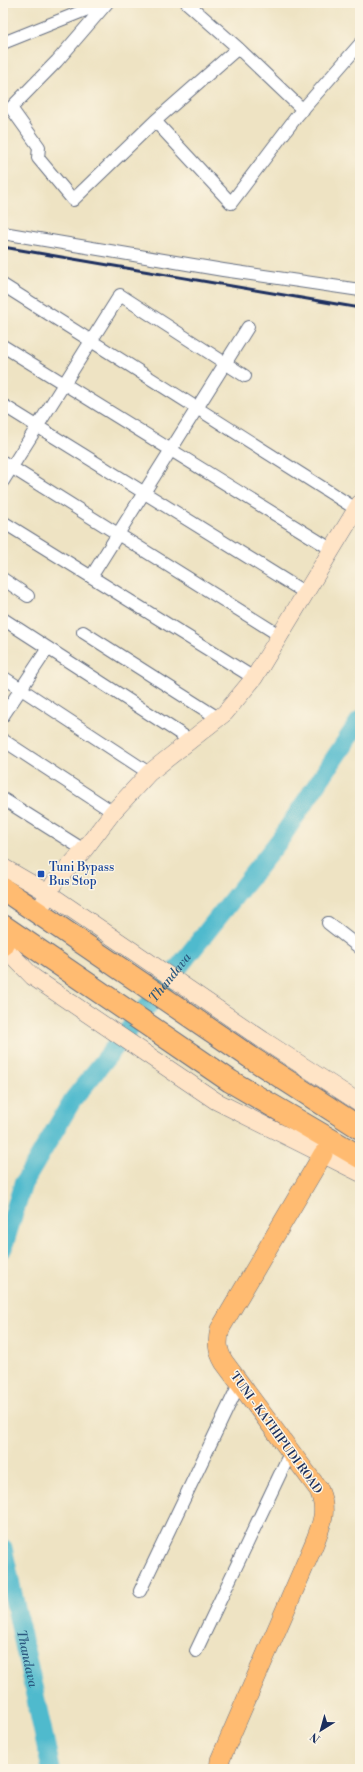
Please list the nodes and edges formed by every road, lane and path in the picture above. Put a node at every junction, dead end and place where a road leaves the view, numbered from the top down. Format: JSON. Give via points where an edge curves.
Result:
{"nodes":[{"id":1,"x":103,"y":3,"type":"edge"},
{"id":2,"x":108,"y":3,"type":"edge"},
{"id":3,"x":187,"y":3,"type":"edge"},
{"id":4,"x":3,"y":43,"type":"edge"},
{"id":5,"x":360,"y":44,"type":"edge"},
{"id":6,"x":238,"y":48,"type":"junction"},
{"id":7,"x":303,"y":110,"type":"junction"},
{"id":8,"x":155,"y":121,"type":"junction"},
{"id":9,"x":3,"y":233,"type":"edge"},
{"id":10,"x":3,"y":286,"type":"edge"},
{"id":11,"x":360,"y":290,"type":"edge"},
{"id":12,"x":248,"y":327,"type":"dead end"},
{"id":13,"x":91,"y":341,"type":"junction"},
{"id":14,"x":3,"y":346,"type":"edge"},
{"id":15,"x":225,"y":364,"type":"junction"},
{"id":16,"x":245,"y":376,"type":"dead end"},
{"id":17,"x":64,"y":384,"type":"junction"},
{"id":18,"x":3,"y":404,"type":"edge"},
{"id":19,"x":197,"y":408,"type":"junction"},
{"id":20,"x":38,"y":426,"type":"junction"},
{"id":21,"x":171,"y":450,"type":"junction"},
{"id":22,"x":7,"y":465,"type":"edge"},
{"id":23,"x":3,"y":482,"type":"edge"},
{"id":24,"x":144,"y":492,"type":"junction"},
{"id":25,"x":358,"y":506,"type":"edge"},
{"id":26,"x":3,"y":522,"type":"edge"},
{"id":27,"x":118,"y":534,"type":"junction"},
{"id":28,"x":331,"y":549,"type":"junction"},
{"id":29,"x":91,"y":577,"type":"junction"},
{"id":30,"x":3,"y":579,"type":"edge"},
{"id":31,"x":304,"y":592,"type":"junction"},
{"id":32,"x":28,"y":596,"type":"dead end"},
{"id":33,"x":3,"y":619,"type":"edge"},
{"id":34,"x":83,"y":632,"type":"dead end"},
{"id":35,"x":279,"y":635,"type":"junction"},
{"id":36,"x":48,"y":648,"type":"junction"},
{"id":37,"x":3,"y":677,"type":"edge"},
{"id":38,"x":254,"y":678,"type":"junction"},
{"id":39,"x":21,"y":689,"type":"junction"},
{"id":40,"x":3,"y":716,"type":"edge"},
{"id":41,"x":218,"y":718,"type":"junction"},
{"id":42,"x":3,"y":740,"type":"edge"},
{"id":43,"x":190,"y":740,"type":"junction"},
{"id":44,"x":149,"y":773,"type":"junction"},
{"id":45,"x":3,"y":799,"type":"edge"},
{"id":46,"x":113,"y":812,"type":"junction"},
{"id":47,"x":84,"y":850,"type":"junction"},
{"id":48,"x":3,"y":867,"type":"edge"},
{"id":49,"x":3,"y":889,"type":"edge"},
{"id":50,"x":48,"y":893,"type":"junction"},
{"id":51,"x":38,"y":913,"type":"junction"},
{"id":52,"x":328,"y":923,"type":"dead end"},
{"id":53,"x":5,"y":938,"type":"edge"},
{"id":54,"x":360,"y":948,"type":"edge"},
{"id":55,"x":358,"y":1096,"type":"edge"},
{"id":56,"x":360,"y":1128,"type":"edge"},
{"id":57,"x":323,"y":1154,"type":"junction"},
{"id":58,"x":360,"y":1158,"type":"edge"},
{"id":59,"x":360,"y":1173,"type":"edge"},
{"id":60,"x":240,"y":1382,"type":"junction"},
{"id":61,"x":291,"y":1451,"type":"junction"},
{"id":62,"x":140,"y":1591,"type":"dead end"},
{"id":63,"x":196,"y":1651,"type":"dead end"},
{"id":64,"x":219,"y":1769,"type":"edge"}],
"edges":[{"from":1,"to":4,"type":"street"},
{"from":2,"to":8,"type":"street","via":[[58,61],[11,108],[39,147],[38,158],[72,200]]},
{"from":3,"to":6,"type":"street"},
{"from":5,"to":7,"type":"street"},
{"from":6,"to":7,"type":"street"},
{"from":6,"to":8,"type":"street"},
{"from":7,"to":8,"type":"street","via":[[231,203]]},
{"from":9,"to":11,"type":"street"},
{"from":10,"to":13,"type":"street"},
{"from":12,"to":15,"type":"street"},
{"from":13,"to":15,"type":"street","via":[[120,295]]},
{"from":13,"to":17,"type":"street"},
{"from":13,"to":19,"type":"street"},
{"from":14,"to":17,"type":"street"},
{"from":15,"to":16,"type":"street"},
{"from":15,"to":19,"type":"street"},
{"from":17,"to":20,"type":"street"},
{"from":17,"to":21,"type":"street"},
{"from":18,"to":20,"type":"street"},
{"from":19,"to":21,"type":"street"},
{"from":19,"to":25,"type":"street"},
{"from":20,"to":22,"type":"street"},
{"from":20,"to":24,"type":"street"},
{"from":21,"to":24,"type":"street"},
{"from":21,"to":28,"type":"street"},
{"from":22,"to":23,"type":"street"},
{"from":22,"to":27,"type":"street"},
{"from":24,"to":27,"type":"street"},
{"from":24,"to":31,"type":"street"},
{"from":25,"to":28,"type":"street"},
{"from":26,"to":29,"type":"street"},
{"from":27,"to":29,"type":"street"},
{"from":27,"to":35,"type":"street"},
{"from":28,"to":31,"type":"street"},
{"from":29,"to":38,"type":"street"},
{"from":30,"to":32,"type":"street"},
{"from":31,"to":35,"type":"street"},
{"from":33,"to":36,"type":"street"},
{"from":34,"to":41,"type":"street"},
{"from":35,"to":38,"type":"street"},
{"from":36,"to":39,"type":"street"},
{"from":36,"to":43,"type":"street"},
{"from":37,"to":39,"type":"street"},
{"from":38,"to":41,"type":"street","via":[[226,713]]},
{"from":39,"to":40,"type":"street"},
{"from":39,"to":44,"type":"street"},
{"from":41,"to":43,"type":"street"},
{"from":42,"to":46,"type":"street"},
{"from":43,"to":44,"type":"street"},
{"from":44,"to":46,"type":"street"},
{"from":45,"to":47,"type":"street"},
{"from":46,"to":47,"type":"street"},
{"from":47,"to":50,"type":"street"},
{"from":48,"to":50,"type":"street"},
{"from":49,"to":51,"type":"highway"},
{"from":50,"to":51,"type":"street"},
{"from":50,"to":55,"type":"street","via":[[263,1040]]},
{"from":51,"to":56,"type":"highway","via":[[250,1057]]},
{"from":52,"to":54,"type":"street"},
{"from":53,"to":57,"type":"street","via":[[33,977],[216,1101]]},
{"from":53,"to":58,"type":"highway","via":[[54,961],[230,1081]]},
{"from":57,"to":59,"type":"street"},
{"from":57,"to":60,"type":"main road","name":"TUNI - KATHIPUDI ROAD","via":[[220,1329],[218,1351]]},
{"from":60,"to":61,"type":"main road","name":"TUNI - KATHIPUDI ROAD"},
{"from":60,"to":62,"type":"street"},
{"from":61,"to":63,"type":"street"},
{"from":61,"to":64,"type":"main road","name":"TUNI - KATHIPUDI ROAD","via":[[319,1490],[324,1503],[324,1516],[220,1760]]}]}
